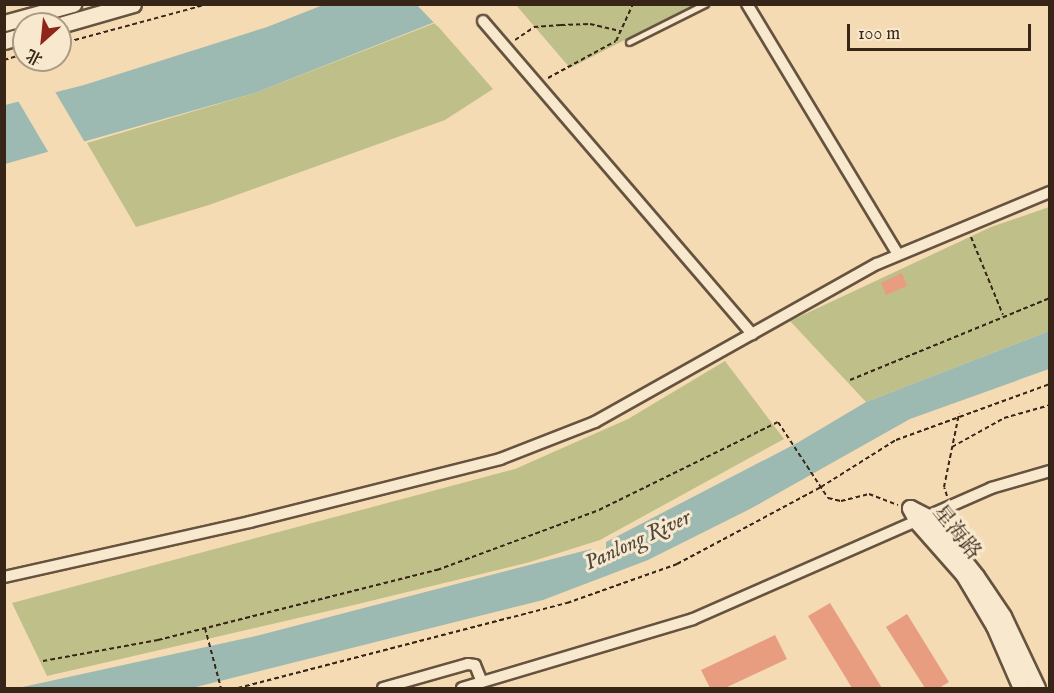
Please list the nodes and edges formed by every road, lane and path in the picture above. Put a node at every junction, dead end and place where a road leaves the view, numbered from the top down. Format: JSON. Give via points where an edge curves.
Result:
{"nodes":[{"id":1,"x":133,"y":4,"type":"edge"},
{"id":2,"x":208,"y":4,"type":"edge"},
{"id":3,"x":633,"y":4,"type":"edge"},
{"id":4,"x":705,"y":4,"type":"edge"},
{"id":5,"x":747,"y":4,"type":"edge"},
{"id":6,"x":67,"y":5,"type":"edge"},
{"id":7,"x":483,"y":21,"type":"dead end"},
{"id":8,"x":72,"y":22,"type":"edge"},
{"id":9,"x":4,"y":23,"type":"edge"},
{"id":10,"x":621,"y":31,"type":"junction"},
{"id":11,"x":72,"y":41,"type":"edge"},
{"id":12,"x":629,"y":42,"type":"dead end"},
{"id":13,"x":505,"y":46,"type":"junction"},
{"id":14,"x":537,"y":84,"type":"junction"},
{"id":15,"x":1050,"y":192,"type":"edge"},
{"id":16,"x":966,"y":225,"type":"junction"},
{"id":17,"x":898,"y":254,"type":"junction"},
{"id":18,"x":1050,"y":298,"type":"edge"},
{"id":19,"x":1003,"y":315,"type":"junction"},
{"id":20,"x":752,"y":334,"type":"junction"},
{"id":21,"x":850,"y":380,"type":"dead end"},
{"id":22,"x":1050,"y":384,"type":"edge"},
{"id":23,"x":1050,"y":405,"type":"edge"},
{"id":24,"x":959,"y":414,"type":"junction"},
{"id":25,"x":952,"y":447,"type":"junction"},
{"id":26,"x":1050,"y":471,"type":"edge"},
{"id":27,"x":821,"y":487,"type":"junction"},
{"id":28,"x":951,"y":507,"type":"junction"},
{"id":29,"x":910,"y":508,"type":"joint"},
{"id":30,"x":924,"y":521,"type":"junction"},
{"id":31,"x":4,"y":577,"type":"edge"},
{"id":32,"x":205,"y":628,"type":"junction"},
{"id":33,"x":43,"y":661,"type":"dead end"},
{"id":34,"x":482,"y":682,"type":"junction"},
{"id":35,"x":221,"y":688,"type":"edge"},
{"id":36,"x":238,"y":688,"type":"edge"},
{"id":37,"x":383,"y":688,"type":"edge"},
{"id":38,"x":462,"y":688,"type":"edge"},
{"id":39,"x":1021,"y":688,"type":"edge"},
{"id":40,"x":1037,"y":688,"type":"edge"}],
"edges":[{"from":1,"to":8,"type":"street"},
{"from":2,"to":11,"type":"path"},
{"from":3,"to":10,"type":"path"},
{"from":4,"to":12,"type":"lane"},
{"from":5,"to":17,"type":"street"},
{"from":6,"to":9,"type":"street"},
{"from":7,"to":13,"type":"street"},
{"from":10,"to":13,"type":"path","via":[[590,24],[534,27]]},
{"from":10,"to":14,"type":"path","via":[[616,40]]},
{"from":13,"to":14,"type":"street"},
{"from":14,"to":20,"type":"street"},
{"from":15,"to":16,"type":"street"},
{"from":16,"to":17,"type":"street"},
{"from":16,"to":19,"type":"path"},
{"from":17,"to":20,"type":"street"},
{"from":18,"to":19,"type":"path"},
{"from":19,"to":21,"type":"path"},
{"from":20,"to":31,"type":"street","via":[[595,422],[500,459],[250,522]]},
{"from":22,"to":24,"type":"path"},
{"from":23,"to":25,"type":"path","via":[[1004,418]]},
{"from":24,"to":25,"type":"path"},
{"from":24,"to":27,"type":"path","via":[[896,440]]},
{"from":25,"to":28,"type":"path","via":[[944,487]]},
{"from":26,"to":28,"type":"street","via":[[992,488]]},
{"from":27,"to":29,"type":"path","via":[[834,500],[869,494]]},
{"from":27,"to":32,"type":"path","via":[[778,422],[599,510],[437,570]]},
{"from":27,"to":36,"type":"path","via":[[677,564],[567,603]]},
{"from":28,"to":30,"type":"street"},
{"from":29,"to":30,"type":"street","name":"星海路"},
{"from":30,"to":34,"type":"street","via":[[693,618]]},
{"from":30,"to":39,"type":"street","name":"星海路","via":[[963,574],[994,626]]},
{"from":30,"to":40,"type":"street","name":"星海路","via":[[1004,616]]},
{"from":32,"to":33,"type":"path"},
{"from":32,"to":35,"type":"path"},
{"from":34,"to":37,"type":"street","via":[[475,665],[468,664]]},
{"from":34,"to":38,"type":"street"}]}
